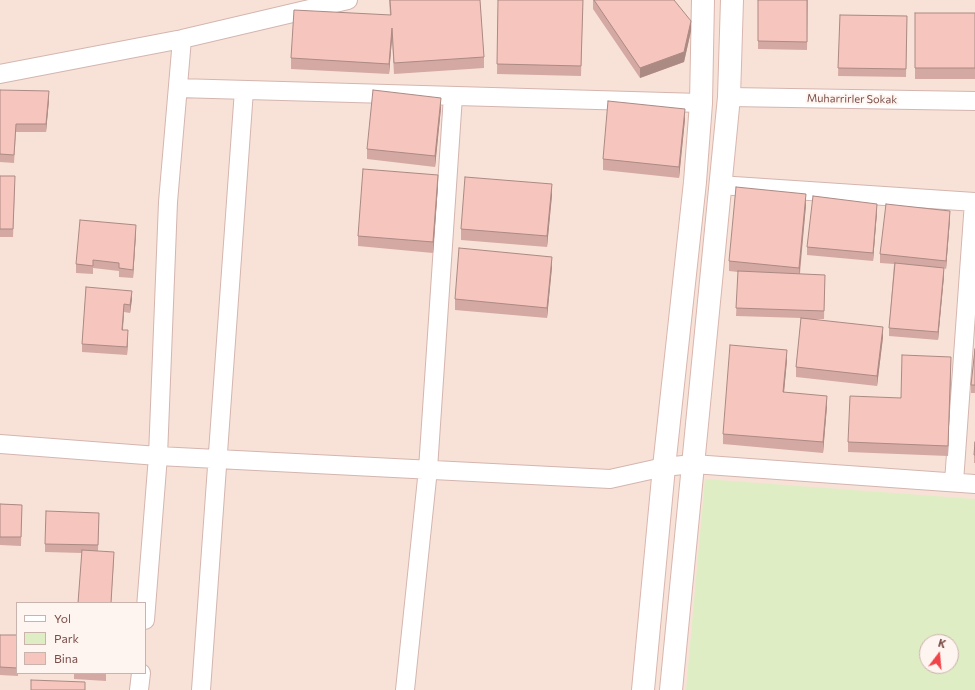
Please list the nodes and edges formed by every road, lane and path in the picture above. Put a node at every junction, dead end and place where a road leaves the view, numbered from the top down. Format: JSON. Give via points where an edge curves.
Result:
{"nodes":[{"id":1,"x":348,"y":0,"type":"edge"},
{"id":2,"x":703,"y":0,"type":"edge"},
{"id":3,"x":732,"y":0,"type":"edge"},
{"id":4,"x":182,"y":39,"type":"junction"},
{"id":5,"x":0,"y":74,"type":"edge"},
{"id":6,"x":178,"y":88,"type":"junction"},
{"id":7,"x":244,"y":90,"type":"junction"},
{"id":8,"x":453,"y":96,"type":"junction"},
{"id":9,"x":729,"y":98,"type":"junction"},
{"id":10,"x":975,"y":101,"type":"edge"},
{"id":11,"x":701,"y":103,"type":"junction"},
{"id":12,"x":719,"y":185,"type":"junction"},
{"id":13,"x":975,"y":202,"type":"edge"},
{"id":14,"x":0,"y":444,"type":"edge"},
{"id":15,"x":158,"y":456,"type":"junction"},
{"id":16,"x":218,"y":459,"type":"junction"},
{"id":17,"x":693,"y":464,"type":"junction"},
{"id":18,"x":664,"y":467,"type":"junction"},
{"id":19,"x":428,"y":469,"type":"junction"},
{"id":20,"x":954,"y":482,"type":"junction"},
{"id":21,"x":975,"y":484,"type":"edge"},
{"id":22,"x":146,"y":607,"type":"edge"},
{"id":23,"x":141,"y":674,"type":"edge"},
{"id":24,"x":139,"y":690,"type":"edge"},
{"id":25,"x":201,"y":690,"type":"edge"},
{"id":26,"x":405,"y":690,"type":"edge"},
{"id":27,"x":643,"y":690,"type":"edge"},
{"id":28,"x":671,"y":690,"type":"edge"}],
"edges":[{"from":1,"to":4,"type":"street"},
{"from":2,"to":11,"type":"street"},
{"from":3,"to":9,"type":"street"},
{"from":4,"to":5,"type":"street"},
{"from":4,"to":6,"type":"street"},
{"from":6,"to":7,"type":"street"},
{"from":6,"to":15,"type":"street","via":[[168,202]]},
{"from":7,"to":8,"type":"street"},
{"from":7,"to":16,"type":"street"},
{"from":8,"to":11,"type":"street"},
{"from":8,"to":19,"type":"street"},
{"from":9,"to":10,"type":"street","name":"Muharrirler Sokak"},
{"from":9,"to":12,"type":"street"},
{"from":11,"to":18,"type":"street","via":[[695,182]]},
{"from":12,"to":13,"type":"street"},
{"from":12,"to":17,"type":"street"},
{"from":13,"to":20,"type":"street"},
{"from":14,"to":15,"type":"street"},
{"from":15,"to":16,"type":"street"},
{"from":15,"to":22,"type":"street"},
{"from":16,"to":19,"type":"street"},
{"from":16,"to":25,"type":"street"},
{"from":17,"to":18,"type":"street"},
{"from":17,"to":20,"type":"street"},
{"from":17,"to":28,"type":"street"},
{"from":18,"to":19,"type":"street","via":[[610,479]]},
{"from":18,"to":27,"type":"street"},
{"from":19,"to":26,"type":"street"},
{"from":20,"to":21,"type":"street"},
{"from":23,"to":24,"type":"street"}]}
